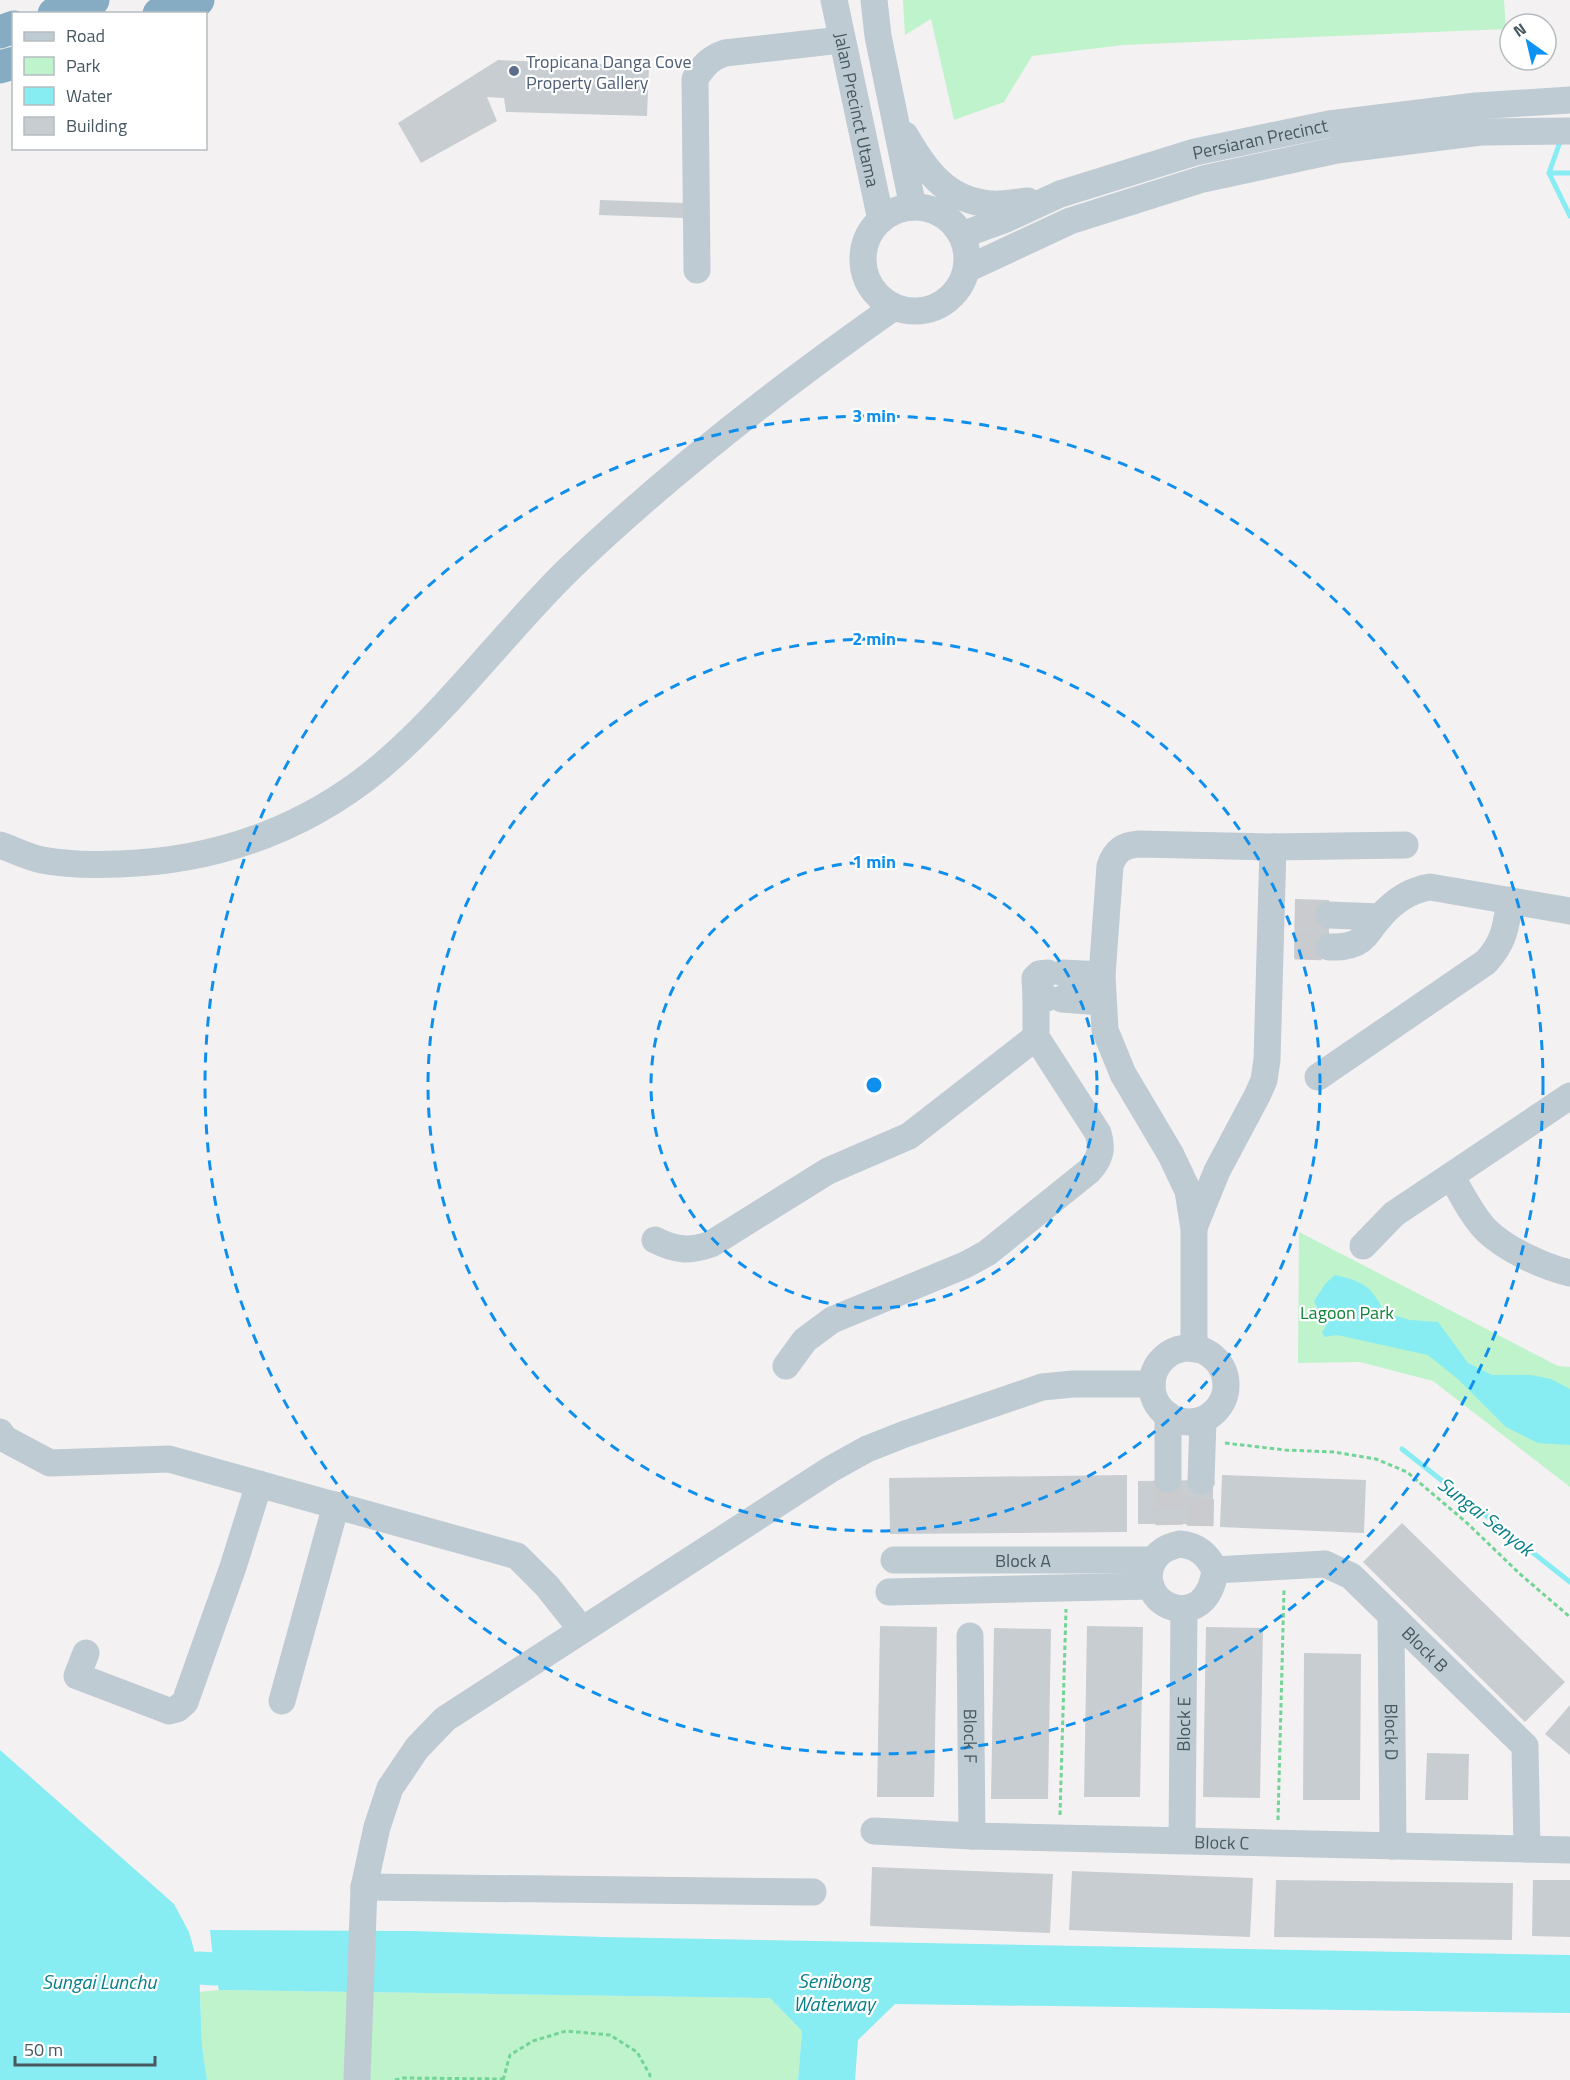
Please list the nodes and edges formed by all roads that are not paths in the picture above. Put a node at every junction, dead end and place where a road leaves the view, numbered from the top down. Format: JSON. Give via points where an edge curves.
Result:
{"nodes":[{"id":1,"x":93,"y":0,"type":"edge"},
{"id":2,"x":198,"y":0,"type":"edge"},
{"id":3,"x":834,"y":0,"type":"edge"},
{"id":4,"x":874,"y":0,"type":"edge"},
{"id":5,"x":60,"y":12,"type":"edge"},
{"id":6,"x":165,"y":12,"type":"edge"},
{"id":7,"x":841,"y":40,"type":"junction"},
{"id":8,"x":1570,"y":99,"type":"edge"},
{"id":9,"x":894,"y":115,"type":"junction"},
{"id":10,"x":1570,"y":131,"type":"edge"},
{"id":11,"x":1047,"y":200,"type":"junction"},
{"id":12,"x":913,"y":207,"type":"junction"},
{"id":13,"x":880,"y":220,"type":"junction"},
{"id":14,"x":962,"y":235,"type":"junction"},
{"id":15,"x":967,"y":269,"type":"junction"},
{"id":16,"x":697,"y":270,"type":"dead end"},
{"id":17,"x":894,"y":306,"type":"junction"},
{"id":18,"x":1405,"y":844,"type":"dead end"},
{"id":19,"x":0,"y":846,"type":"edge"},
{"id":20,"x":1273,"y":847,"type":"junction"},
{"id":21,"x":1510,"y":900,"type":"junction"},
{"id":22,"x":1570,"y":911,"type":"edge"},
{"id":23,"x":1329,"y":915,"type":"tunnel mouth"},
{"id":24,"x":1380,"y":917,"type":"junction"},
{"id":25,"x":1329,"y":947,"type":"tunnel mouth"},
{"id":26,"x":1102,"y":975,"type":"junction"},
{"id":27,"x":1051,"y":988,"type":"junction"},
{"id":28,"x":1102,"y":1002,"type":"junction"},
{"id":29,"x":1035,"y":1038,"type":"junction"},
{"id":30,"x":1318,"y":1077,"type":"dead end"},
{"id":31,"x":1570,"y":1096,"type":"edge"},
{"id":32,"x":1450,"y":1176,"type":"junction"},
{"id":33,"x":1194,"y":1229,"type":"junction"},
{"id":34,"x":655,"y":1240,"type":"dead end"},
{"id":35,"x":1363,"y":1246,"type":"dead end"},
{"id":36,"x":1570,"y":1273,"type":"edge"},
{"id":37,"x":1194,"y":1349,"type":"junction"},
{"id":38,"x":786,"y":1366,"type":"dead end"},
{"id":39,"x":1152,"y":1384,"type":"junction"},
{"id":40,"x":1168,"y":1416,"type":"junction"},
{"id":41,"x":1202,"y":1430,"type":"junction"},
{"id":42,"x":0,"y":1432,"type":"edge"},
{"id":43,"x":1168,"y":1480,"type":"tunnel mouth"},
{"id":44,"x":1201,"y":1482,"type":"tunnel mouth"},
{"id":45,"x":259,"y":1484,"type":"junction"},
{"id":46,"x":336,"y":1506,"type":"junction"},
{"id":47,"x":1164,"y":1544,"type":"junction"},
{"id":48,"x":1205,"y":1548,"type":"junction"},
{"id":49,"x":894,"y":1560,"type":"dead end"},
{"id":50,"x":1151,"y":1586,"type":"junction"},
{"id":51,"x":889,"y":1592,"type":"dead end"},
{"id":52,"x":1184,"y":1609,"type":"junction"},
{"id":53,"x":1391,"y":1616,"type":"junction"},
{"id":54,"x":582,"y":1630,"type":"junction"},
{"id":55,"x":970,"y":1636,"type":"dead end"},
{"id":56,"x":86,"y":1653,"type":"dead end"},
{"id":57,"x":282,"y":1701,"type":"dead end"},
{"id":58,"x":874,"y":1830,"type":"dead end"},
{"id":59,"x":972,"y":1836,"type":"junction"},
{"id":60,"x":1182,"y":1840,"type":"junction"},
{"id":61,"x":1393,"y":1846,"type":"junction"},
{"id":62,"x":1527,"y":1849,"type":"junction"},
{"id":63,"x":1570,"y":1850,"type":"edge"},
{"id":64,"x":364,"y":1887,"type":"junction"},
{"id":65,"x":813,"y":1892,"type":"dead end"},
{"id":66,"x":357,"y":2080,"type":"edge"}],
"edges":[{"from":1,"to":5,"type":"highway"},
{"from":2,"to":6,"type":"highway"},
{"from":3,"to":7,"type":"street","name":"Jalan Precinct Utama"},
{"from":4,"to":9,"type":"street","name":"Jalan Precinct Utama"},
{"from":7,"to":13,"type":"street","name":"Jalan Precinct Utama"},
{"from":7,"to":16,"type":"street","via":[[725,52],[700,70],[695,80]]},
{"from":8,"to":11,"type":"street","name":"Persiaran Precinct","via":[[1329,124],[1195,152]]},
{"from":9,"to":11,"type":"street","via":[[927,171],[946,189],[992,204]]},
{"from":9,"to":12,"type":"street","name":"Jalan Precinct Utama"},
{"from":10,"to":15,"type":"street","name":"Persiaran Precinct","via":[[1480,132],[1337,150],[1214,176],[1070,221]]},
{"from":11,"to":14,"type":"street","name":"Persiaran Precinct"},
{"from":12,"to":13,"type":"street"},
{"from":12,"to":14,"type":"street","via":[[942,214]]},
{"from":13,"to":17,"type":"street","via":[[866,241],[864,267],[873,290]]},
{"from":14,"to":15,"type":"street"},
{"from":15,"to":17,"type":"street","via":[[955,293],[945,302],[920,311]]},
{"from":17,"to":19,"type":"street","via":[[762,404],[665,484],[568,571],[394,755],[345,793],[298,822],[196,857],[145,863],[90,865],[41,860]]},
{"from":18,"to":20,"type":"street"},
{"from":20,"to":26,"type":"street","via":[[1131,844],[1117,851],[1110,866]]},
{"from":20,"to":33,"type":"street","via":[[1283,914],[1283,946],[1263,1080],[1217,1170]]},
{"from":21,"to":22,"type":"street"},
{"from":21,"to":24,"type":"street","via":[[1430,886],[1409,893]]},
{"from":21,"to":30,"type":"street","via":[[1504,935],[1486,962]]},
{"from":23,"to":24,"type":"street"},
{"from":24,"to":25,"type":"street","via":[[1356,943]]},
{"from":26,"to":27,"type":"street"},
{"from":26,"to":28,"type":"street"},
{"from":27,"to":28,"type":"street"},
{"from":27,"to":29,"type":"street"},
{"from":28,"to":33,"type":"street","via":[[1105,1030],[1123,1074],[1182,1175]]},
{"from":29,"to":34,"type":"street","via":[[909,1136],[828,1171],[711,1244],[684,1250]]},
{"from":29,"to":38,"type":"street","via":[[1098,1133],[1098,1161],[987,1253],[832,1320],[805,1340]]},
{"from":31,"to":32,"type":"street"},
{"from":32,"to":35,"type":"street","via":[[1394,1214]]},
{"from":32,"to":36,"type":"street","via":[[1486,1230],[1535,1261]]},
{"from":33,"to":37,"type":"street"},
{"from":37,"to":39,"type":"street","via":[[1170,1354],[1155,1372]]},
{"from":37,"to":41,"type":"street","via":[[1216,1359],[1226,1381],[1221,1404]]},
{"from":39,"to":40,"type":"street","via":[[1159,1407]]},
{"from":39,"to":54,"type":"street","via":[[1042,1387],[867,1449],[831,1468]]},
{"from":40,"to":41,"type":"street","via":[[1191,1422]]},
{"from":40,"to":43,"type":"street"},
{"from":41,"to":44,"type":"street"},
{"from":42,"to":45,"type":"street","via":[[50,1463],[169,1458]]},
{"from":45,"to":46,"type":"street"},
{"from":45,"to":56,"type":"street","via":[[185,1702],[169,1711],[77,1676]]},
{"from":46,"to":54,"type":"street","via":[[517,1556]]},
{"from":46,"to":57,"type":"street"},
{"from":47,"to":48,"type":"street"},
{"from":47,"to":49,"type":"street","name":"Block A"},
{"from":47,"to":50,"type":"street","via":[[1149,1578]]},
{"from":48,"to":52,"type":"street","via":[[1210,1593]]},
{"from":48,"to":53,"type":"street","name":"Block B","via":[[1285,1566],[1325,1564],[1351,1576]]},
{"from":50,"to":51,"type":"street"},
{"from":50,"to":52,"type":"street","via":[[1163,1603]]},
{"from":52,"to":60,"type":"street","name":"Block E"},
{"from":53,"to":61,"type":"street","name":"Block D"},
{"from":53,"to":62,"type":"street","name":"Block B","via":[[1525,1746]]},
{"from":54,"to":64,"type":"street","via":[[445,1719],[417,1748],[390,1788]]},
{"from":55,"to":59,"type":"street","name":"Block F"},
{"from":58,"to":59,"type":"street","name":"Block C"},
{"from":59,"to":60,"type":"street","name":"Block C"},
{"from":60,"to":61,"type":"street","name":"Block C"},
{"from":61,"to":62,"type":"street","name":"Block C"},
{"from":62,"to":63,"type":"street","name":"Block C"},
{"from":64,"to":65,"type":"street"},
{"from":64,"to":66,"type":"street"}]}
